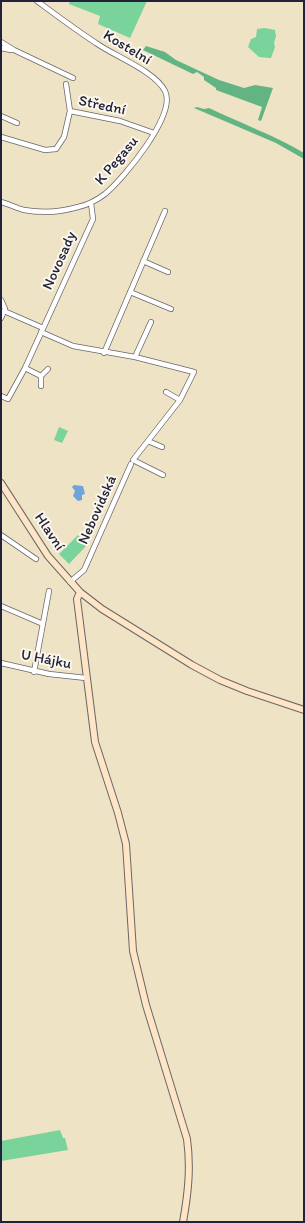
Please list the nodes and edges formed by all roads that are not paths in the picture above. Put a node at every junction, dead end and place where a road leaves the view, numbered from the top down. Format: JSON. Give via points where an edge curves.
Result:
{"nodes":[{"id":1,"x":37,"y":1,"type":"edge"},
{"id":2,"x":1,"y":42,"type":"edge"},
{"id":3,"x":1,"y":48,"type":"edge"},
{"id":4,"x":14,"y":50,"type":"junction"},
{"id":5,"x":73,"y":78,"type":"dead end"},
{"id":6,"x":66,"y":84,"type":"dead end"},
{"id":7,"x":70,"y":111,"type":"junction"},
{"id":8,"x":1,"y":116,"type":"edge"},
{"id":9,"x":17,"y":122,"type":"dead end"},
{"id":10,"x":154,"y":133,"type":"junction"},
{"id":11,"x":1,"y":137,"type":"edge"},
{"id":12,"x":1,"y":202,"type":"edge"},
{"id":13,"x":91,"y":203,"type":"junction"},
{"id":14,"x":165,"y":211,"type":"dead end"},
{"id":15,"x":144,"y":261,"type":"junction"},
{"id":16,"x":168,"y":272,"type":"dead end"},
{"id":17,"x":130,"y":292,"type":"junction"},
{"id":18,"x":1,"y":300,"type":"edge"},
{"id":19,"x":171,"y":309,"type":"dead end"},
{"id":20,"x":4,"y":311,"type":"junction"},
{"id":21,"x":1,"y":318,"type":"edge"},
{"id":22,"x":151,"y":322,"type":"dead end"},
{"id":23,"x":42,"y":330,"type":"junction"},
{"id":24,"x":104,"y":353,"type":"junction"},
{"id":25,"x":135,"y":357,"type":"junction"},
{"id":26,"x":24,"y":368,"type":"junction"},
{"id":27,"x":48,"y":369,"type":"dead end"},
{"id":28,"x":41,"y":376,"type":"junction"},
{"id":29,"x":41,"y":386,"type":"dead end"},
{"id":30,"x":166,"y":392,"type":"dead end"},
{"id":31,"x":1,"y":396,"type":"edge"},
{"id":32,"x":180,"y":400,"type":"junction"},
{"id":33,"x":148,"y":441,"type":"junction"},
{"id":34,"x":162,"y":447,"type":"dead end"},
{"id":35,"x":131,"y":464,"type":"dead end"},
{"id":36,"x":163,"y":475,"type":"dead end"},
{"id":37,"x":1,"y":483,"type":"edge"},
{"id":38,"x":1,"y":536,"type":"edge"},
{"id":39,"x":36,"y":559,"type":"dead end"},
{"id":40,"x":70,"y":582,"type":"junction"},
{"id":41,"x":49,"y":591,"type":"dead end"},
{"id":42,"x":80,"y":592,"type":"junction"},
{"id":43,"x":1,"y":606,"type":"edge"},
{"id":44,"x":43,"y":624,"type":"junction"},
{"id":45,"x":1,"y":663,"type":"edge"},
{"id":46,"x":34,"y":672,"type":"junction"},
{"id":47,"x":86,"y":678,"type":"junction"},
{"id":48,"x":304,"y":710,"type":"edge"},
{"id":49,"x":183,"y":1222,"type":"edge"}],
"edges":[{"from":1,"to":10,"type":"street","name":"Kostelní","via":[[96,44],[130,61],[161,85],[167,94],[166,106]]},
{"from":2,"to":4,"type":"street"},
{"from":3,"to":4,"type":"street"},
{"from":4,"to":5,"type":"street"},
{"from":6,"to":7,"type":"street"},
{"from":7,"to":10,"type":"street","name":"Střední","via":[[120,121]]},
{"from":7,"to":11,"type":"street","name":"Střední","via":[[64,137],[54,150],[40,149]]},
{"from":8,"to":9,"type":"street"},
{"from":10,"to":13,"type":"street","name":"K Pegasu","via":[[111,189]]},
{"from":12,"to":13,"type":"street","name":"K Pegasu","via":[[40,212],[77,208]]},
{"from":13,"to":23,"type":"street","name":"Novosady","via":[[93,219]]},
{"from":14,"to":15,"type":"street"},
{"from":15,"to":16,"type":"street"},
{"from":15,"to":17,"type":"street"},
{"from":17,"to":19,"type":"street"},
{"from":17,"to":24,"type":"street"},
{"from":18,"to":20,"type":"street"},
{"from":20,"to":21,"type":"street"},
{"from":20,"to":23,"type":"street"},
{"from":22,"to":25,"type":"street"},
{"from":23,"to":24,"type":"street","via":[[73,346]]},
{"from":23,"to":26,"type":"street","name":"Novosady"},
{"from":24,"to":25,"type":"street"},
{"from":25,"to":32,"type":"street","via":[[194,372]]},
{"from":26,"to":28,"type":"street"},
{"from":26,"to":31,"type":"street","name":"Novosady","via":[[8,399]]},
{"from":27,"to":28,"type":"street"},
{"from":28,"to":29,"type":"street"},
{"from":30,"to":32,"type":"street"},
{"from":32,"to":33,"type":"street"},
{"from":33,"to":34,"type":"street"},
{"from":33,"to":36,"type":"street","via":[[133,460]]},
{"from":35,"to":40,"type":"street","name":"Nebovidská","via":[[84,570]]},
{"from":37,"to":40,"type":"street","name":"Hlavní","via":[[48,556]]},
{"from":38,"to":39,"type":"street"},
{"from":40,"to":42,"type":"street","name":"Hlavní"},
{"from":41,"to":44,"type":"street"},
{"from":42,"to":47,"type":"street","via":[[77,599]]},
{"from":42,"to":48,"type":"street","name":"Hlavní","via":[[192,665],[220,680]]},
{"from":43,"to":44,"type":"street"},
{"from":44,"to":46,"type":"street"},
{"from":45,"to":46,"type":"street","name":"U Hájku"},
{"from":46,"to":47,"type":"street","name":"U Hájku"},
{"from":47,"to":49,"type":"street","via":[[95,742],[126,844],[133,951],[146,1005],[187,1139],[190,1169]]}]}
